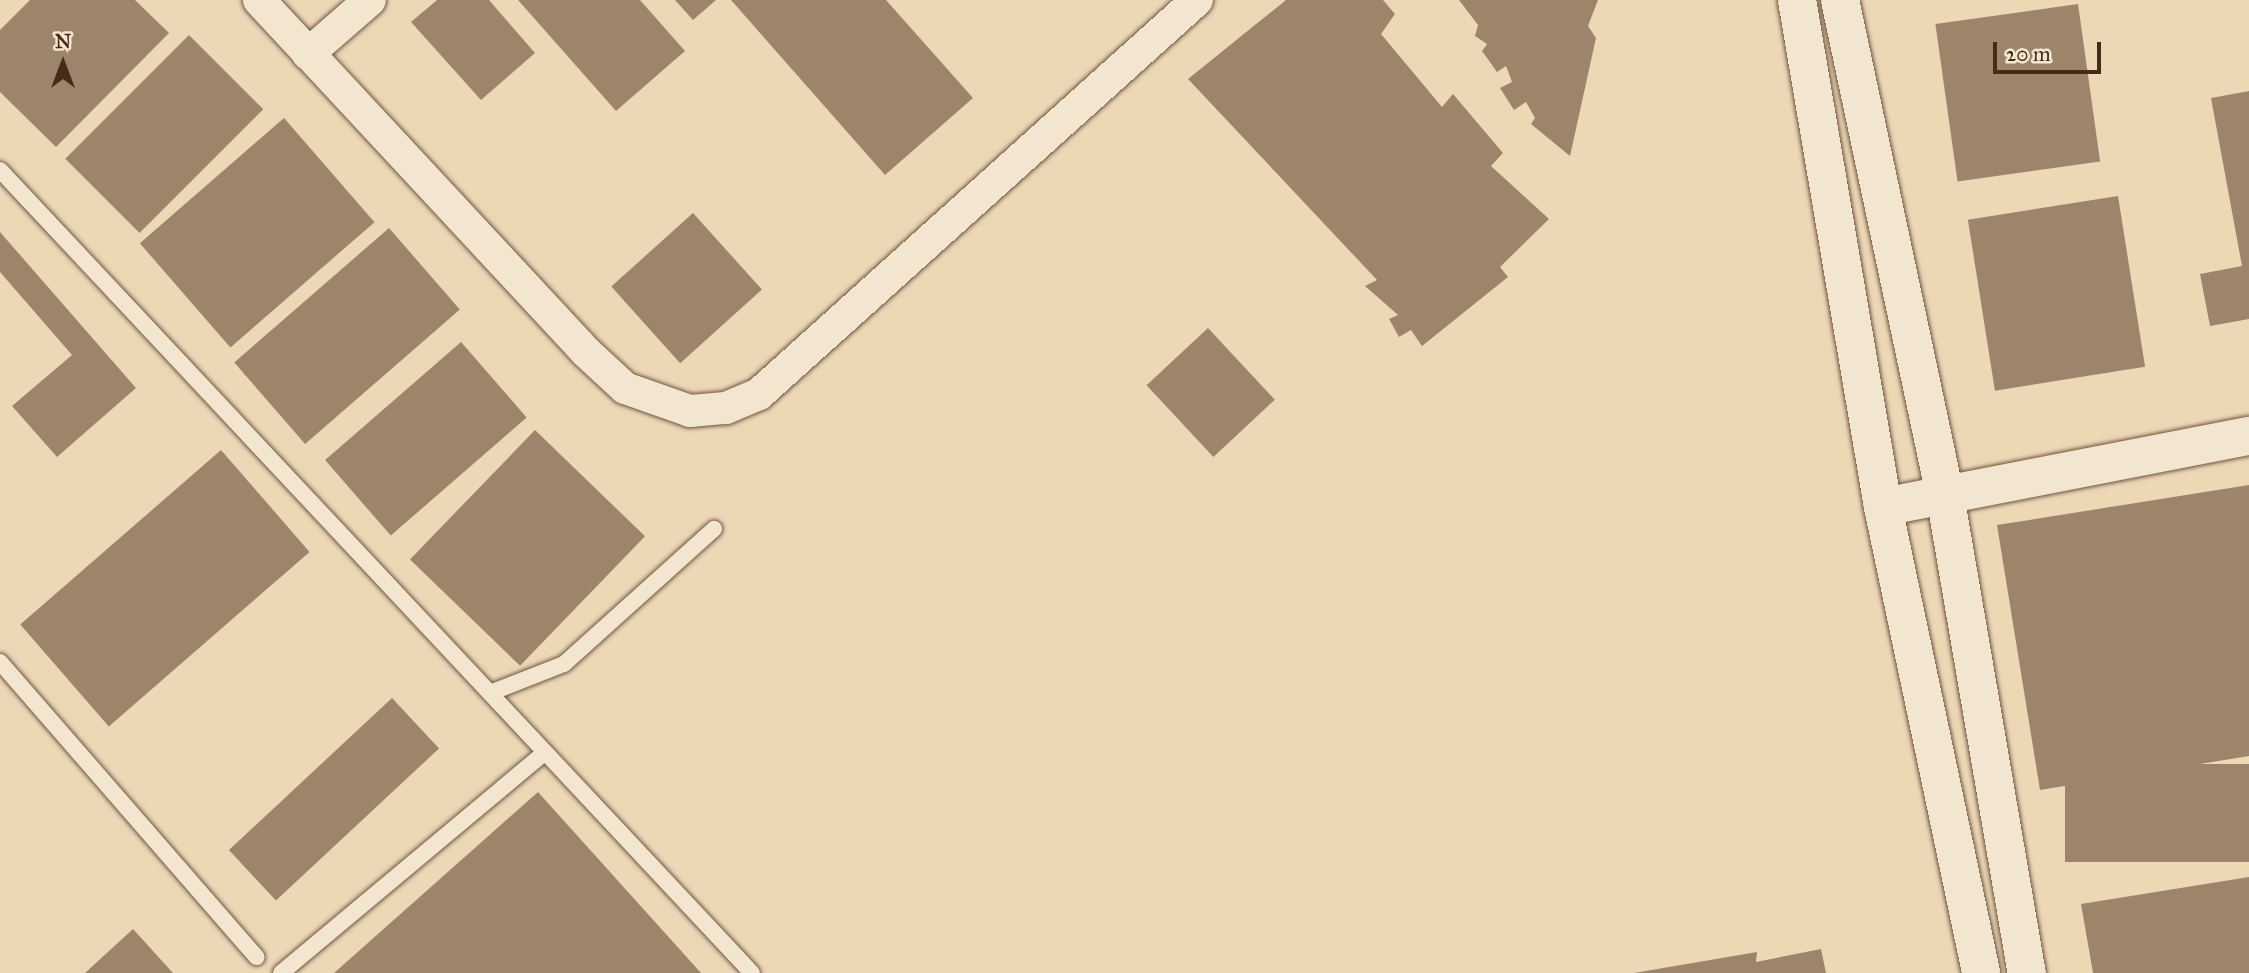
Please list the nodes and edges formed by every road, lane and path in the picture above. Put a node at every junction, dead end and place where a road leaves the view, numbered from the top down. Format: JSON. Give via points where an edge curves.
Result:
{"nodes":[{"id":1,"x":259,"y":0,"type":"edge"},
{"id":2,"x":370,"y":0,"type":"edge"},
{"id":3,"x":1197,"y":0,"type":"edge"},
{"id":4,"x":1797,"y":0,"type":"edge"},
{"id":5,"x":1840,"y":0,"type":"edge"},
{"id":6,"x":308,"y":54,"type":"junction"},
{"id":7,"x":0,"y":170,"type":"edge"},
{"id":8,"x":2249,"y":436,"type":"edge"},
{"id":9,"x":1945,"y":495,"type":"junction"},
{"id":10,"x":1883,"y":507,"type":"junction"},
{"id":11,"x":714,"y":529,"type":"dead end"},
{"id":12,"x":0,"y":662,"type":"edge"},
{"id":13,"x":490,"y":693,"type":"junction"},
{"id":14,"x":545,"y":752,"type":"junction"},
{"id":15,"x":256,"y":957,"type":"dead end"},
{"id":16,"x":281,"y":973,"type":"edge"},
{"id":17,"x":752,"y":973,"type":"edge"},
{"id":18,"x":1981,"y":973,"type":"edge"},
{"id":19,"x":2027,"y":973,"type":"edge"}],
"edges":[{"from":1,"to":6,"type":"street"},
{"from":2,"to":6,"type":"street"},
{"from":3,"to":6,"type":"street","via":[[759,394],[726,408],[690,411],[657,405],[615,379]]},
{"from":4,"to":10,"type":"street"},
{"from":5,"to":9,"type":"street"},
{"from":7,"to":13,"type":"lane"},
{"from":8,"to":9,"type":"street"},
{"from":9,"to":10,"type":"street"},
{"from":9,"to":19,"type":"street"},
{"from":10,"to":18,"type":"street"},
{"from":11,"to":13,"type":"lane","via":[[564,664]]},
{"from":12,"to":15,"type":"lane"},
{"from":13,"to":14,"type":"lane"},
{"from":14,"to":16,"type":"lane"},
{"from":14,"to":17,"type":"lane"}]}
